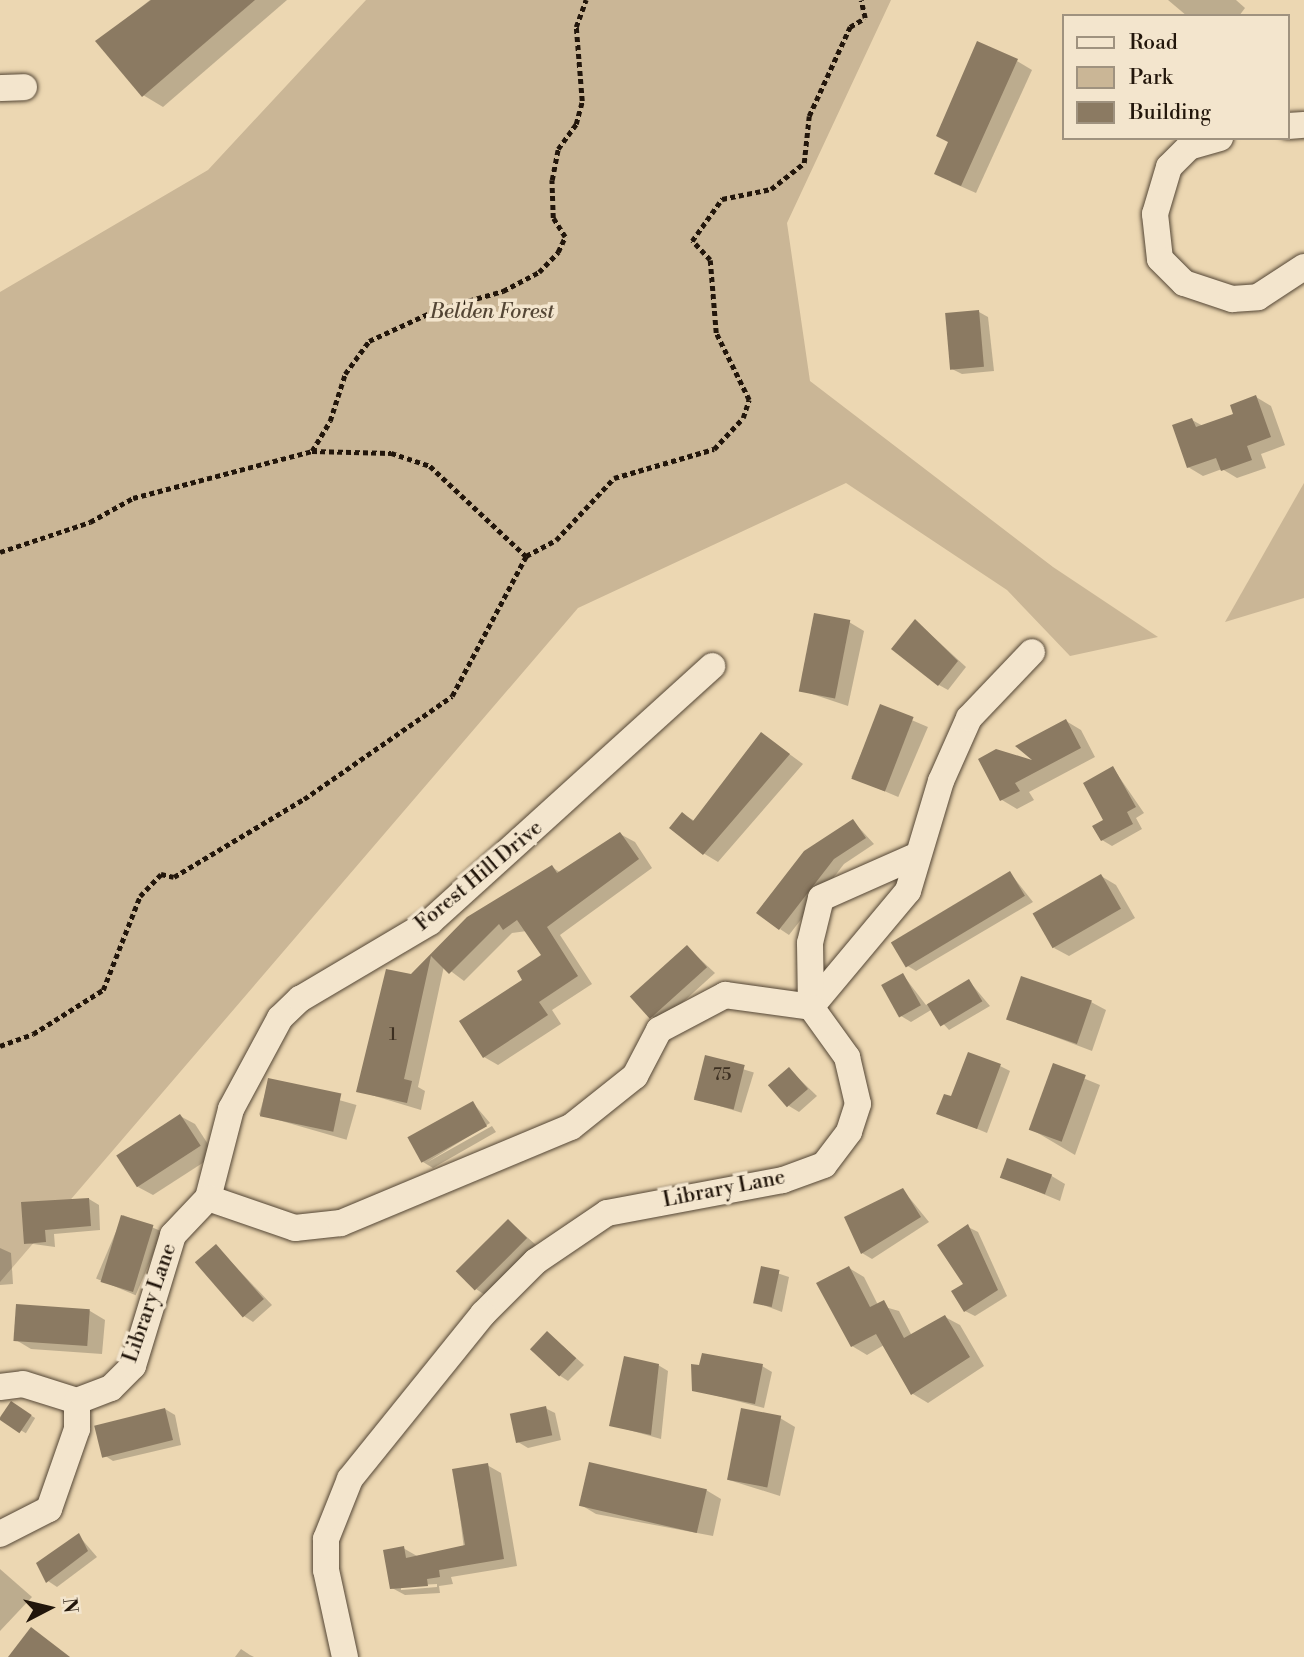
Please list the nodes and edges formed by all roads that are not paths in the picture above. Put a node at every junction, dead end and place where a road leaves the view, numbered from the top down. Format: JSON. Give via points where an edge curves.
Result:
{"nodes":[{"id":1,"x":1213,"y":140,"type":"edge"},
{"id":2,"x":1304,"y":267,"type":"edge"},
{"id":3,"x":1032,"y":652,"type":"dead end"},
{"id":4,"x":712,"y":666,"type":"dead end"},
{"id":5,"x":916,"y":856,"type":"junction"},
{"id":6,"x":811,"y":1007,"type":"junction"},
{"id":7,"x":208,"y":1198,"type":"junction"},
{"id":8,"x":0,"y":1387,"type":"edge"},
{"id":9,"x":78,"y":1401,"type":"junction"},
{"id":10,"x":0,"y":1534,"type":"edge"},
{"id":11,"x":345,"y":1657,"type":"edge"}],
"edges":[{"from":1,"to":2,"type":"street","via":[[1189,147],[1169,167],[1155,214],[1160,259],[1184,283],[1232,299],[1258,297]]},
{"from":3,"to":5,"type":"street","via":[[969,718]]},
{"from":4,"to":7,"type":"street","name":"Forest Hill Drive","via":[[430,922],[300,999],[280,1018],[231,1109]]},
{"from":5,"to":6,"type":"street","via":[[908,891]]},
{"from":5,"to":6,"type":"street","via":[[821,898],[810,943]]},
{"from":6,"to":7,"type":"street","via":[[725,995],[659,1030],[635,1076],[570,1127],[341,1223],[295,1228]]},
{"from":6,"to":11,"type":"street","name":"Library Lane","via":[[847,1057],[858,1104],[849,1132],[824,1165],[783,1180],[607,1213],[536,1261],[484,1314],[350,1479],[326,1539],[326,1570]]},
{"from":7,"to":9,"type":"street","name":"Library Lane","via":[[173,1235],[133,1366],[111,1388]]},
{"from":8,"to":9,"type":"street","via":[[23,1384]]},
{"from":9,"to":10,"type":"street","via":[[77,1429],[49,1509]]}]}
